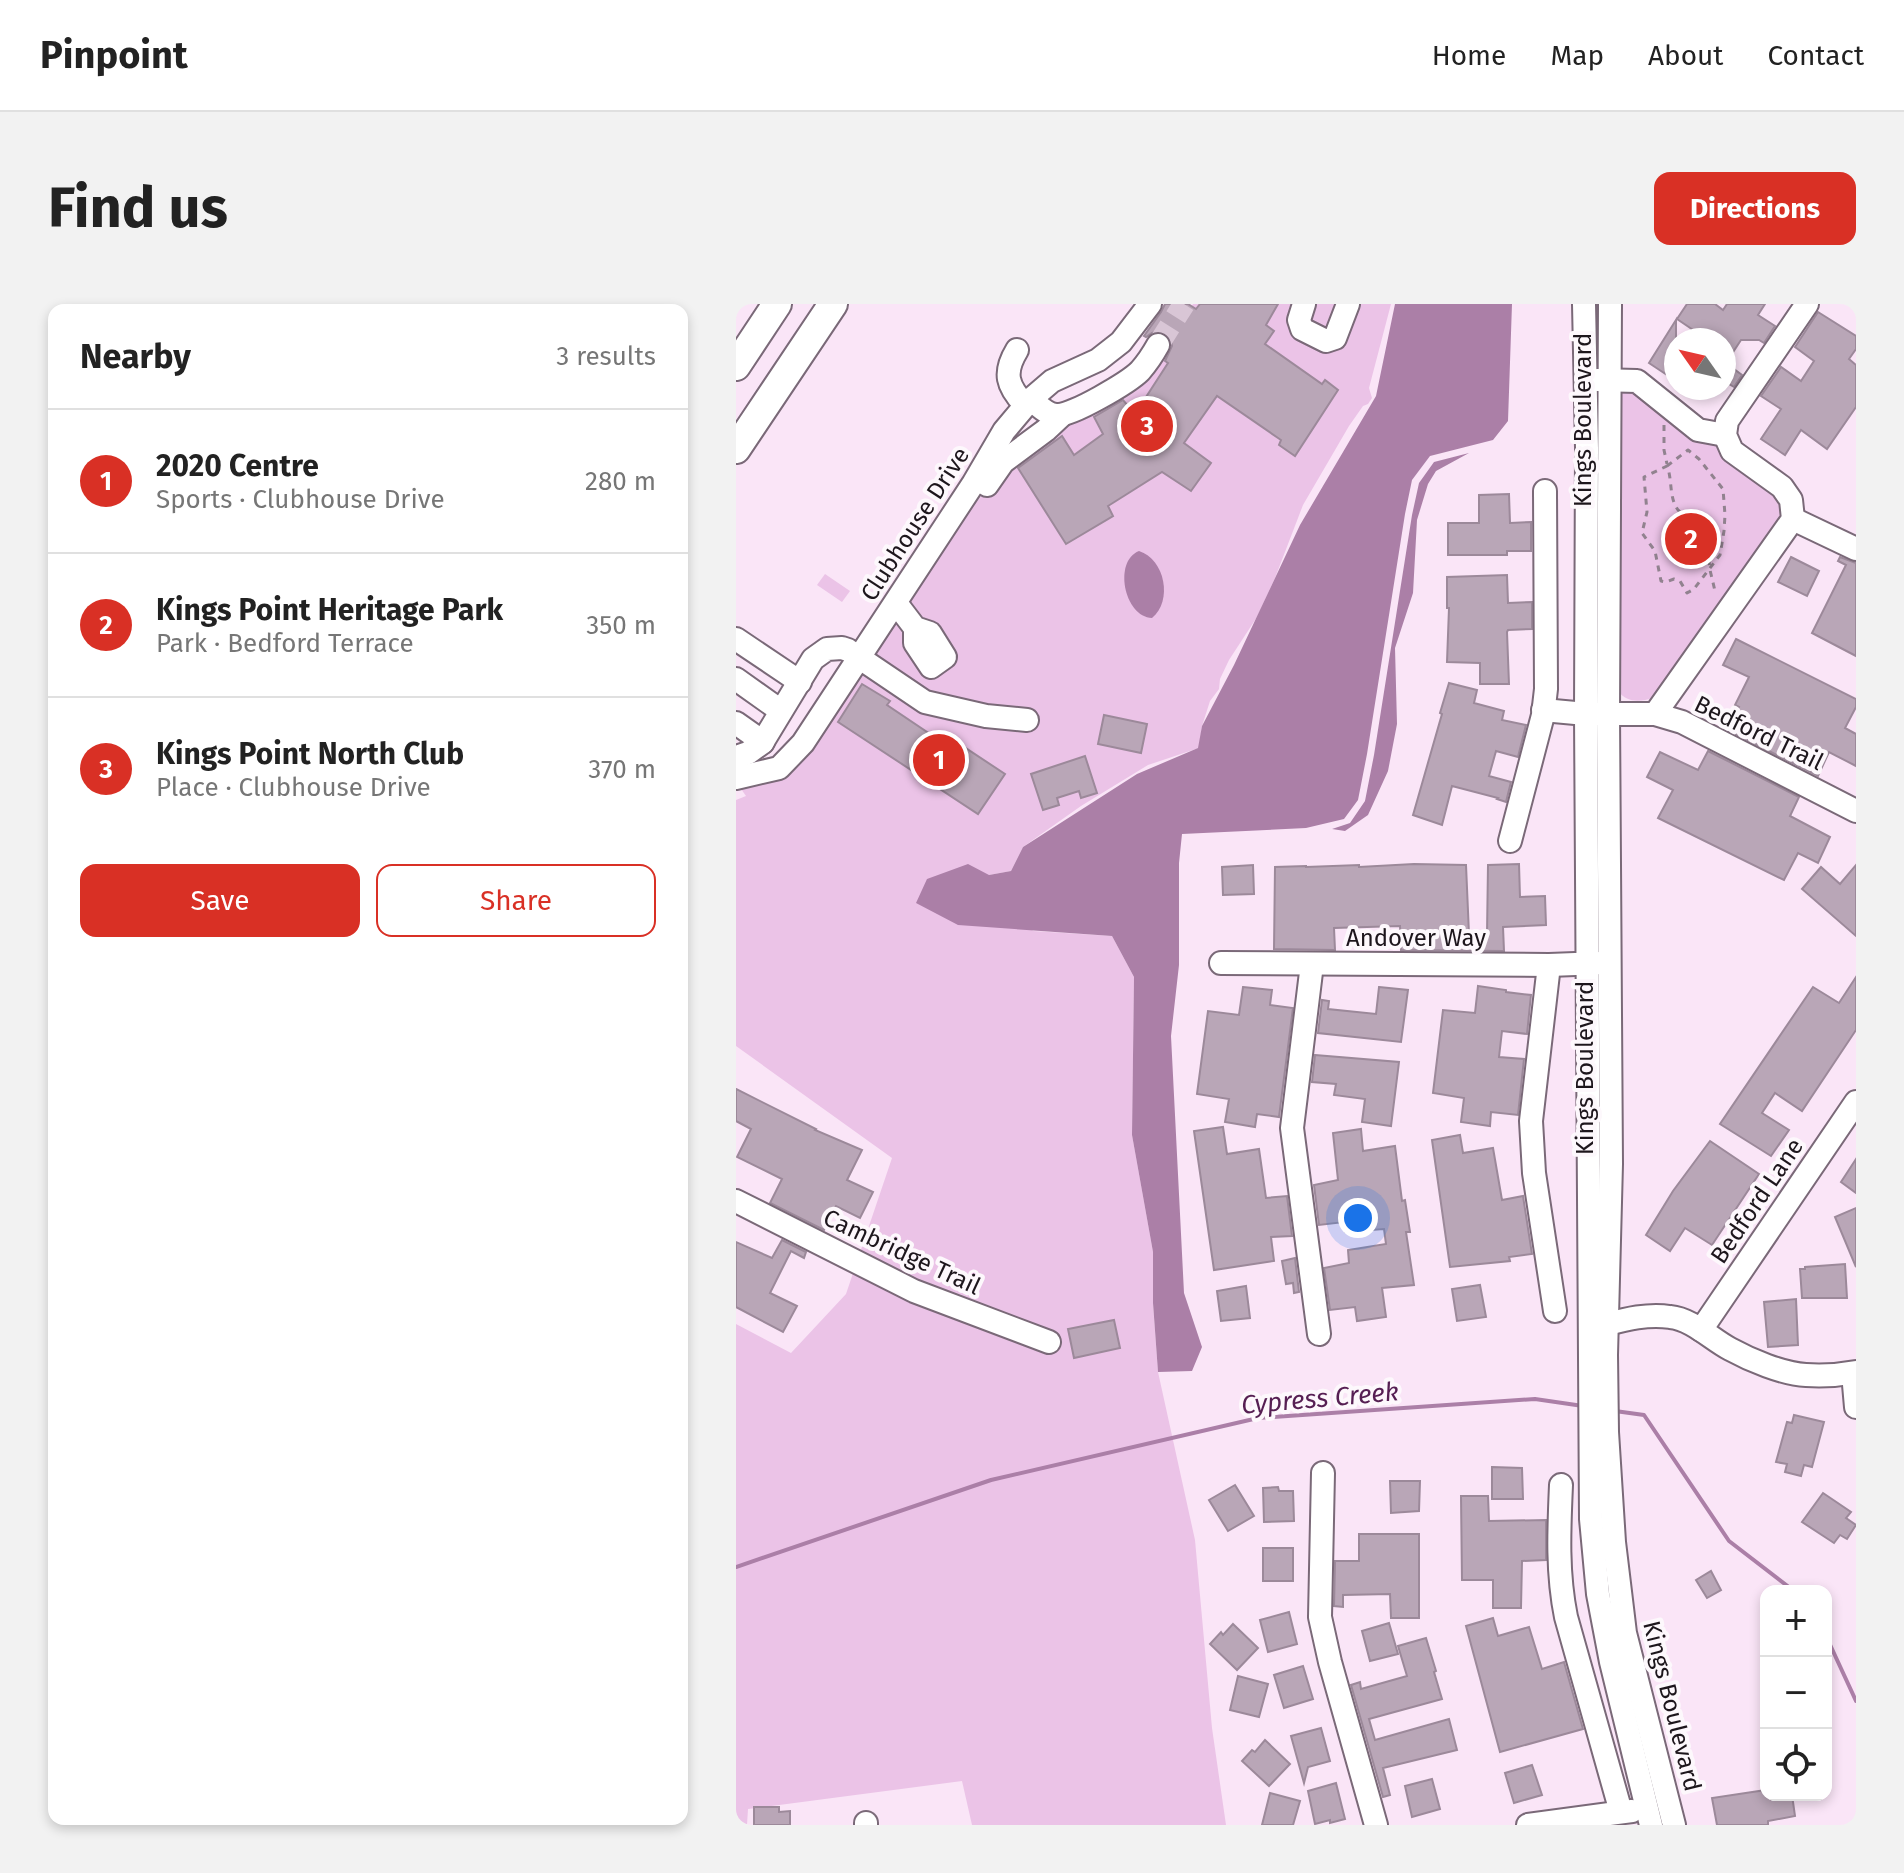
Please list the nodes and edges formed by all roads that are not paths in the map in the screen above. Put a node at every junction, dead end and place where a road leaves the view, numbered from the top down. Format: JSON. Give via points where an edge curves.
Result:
{"nodes":[{"id":1,"x":777,"y":304,"type":"edge"},
{"id":2,"x":833,"y":304,"type":"edge"},
{"id":3,"x":1150,"y":304,"type":"edge"},
{"id":4,"x":1304,"y":304,"type":"edge"},
{"id":5,"x":1348,"y":304,"type":"edge"},
{"id":6,"x":1584,"y":304,"type":"edge"},
{"id":7,"x":1610,"y":304,"type":"edge"},
{"id":8,"x":1807,"y":304,"type":"edge"},
{"id":9,"x":1158,"y":345,"type":"tunnel mouth"},
{"id":10,"x":1017,"y":350,"type":"dead end"},
{"id":11,"x":736,"y":366,"type":"edge"},
{"id":12,"x":1586,"y":380,"type":"junction"},
{"id":13,"x":1609,"y":380,"type":"junction"},
{"id":14,"x":1028,"y":402,"type":"junction"},
{"id":15,"x":1062,"y":415,"type":"junction"},
{"id":16,"x":1725,"y":435,"type":"junction"},
{"id":17,"x":736,"y":449,"type":"edge"},
{"id":18,"x":986,"y":486,"type":"dead end"},
{"id":19,"x":1545,"y":491,"type":"dead end"},
{"id":20,"x":1793,"y":519,"type":"junction"},
{"id":21,"x":1856,"y":549,"type":"edge"},
{"id":22,"x":896,"y":603,"type":"junction"},
{"id":23,"x":915,"y":628,"type":"dead end"},
{"id":24,"x":736,"y":639,"type":"edge"},
{"id":25,"x":859,"y":658,"type":"junction"},
{"id":26,"x":736,"y":679,"type":"edge"},
{"id":27,"x":800,"y":682,"type":"junction"},
{"id":28,"x":1543,"y":710,"type":"junction"},
{"id":29,"x":781,"y":711,"type":"junction"},
{"id":30,"x":1597,"y":714,"type":"junction"},
{"id":31,"x":1655,"y":714,"type":"junction"},
{"id":32,"x":1027,"y":720,"type":"dead end"},
{"id":33,"x":736,"y":723,"type":"edge"},
{"id":34,"x":763,"y":742,"type":"junction"},
{"id":35,"x":736,"y":757,"type":"edge"},
{"id":36,"x":736,"y":778,"type":"edge"},
{"id":37,"x":1856,"y":811,"type":"edge"},
{"id":38,"x":1510,"y":841,"type":"dead end"},
{"id":39,"x":1221,"y":963,"type":"dead end"},
{"id":40,"x":1600,"y":963,"type":"junction"},
{"id":41,"x":1312,"y":964,"type":"junction"},
{"id":42,"x":1549,"y":965,"type":"junction"},
{"id":43,"x":1856,"y":1102,"type":"edge"},
{"id":44,"x":736,"y":1201,"type":"edge"},
{"id":45,"x":1555,"y":1311,"type":"dead end"},
{"id":46,"x":1599,"y":1327,"type":"junction"},
{"id":47,"x":1701,"y":1330,"type":"junction"},
{"id":48,"x":1319,"y":1334,"type":"dead end"},
{"id":49,"x":1049,"y":1342,"type":"dead end"},
{"id":50,"x":1854,"y":1373,"type":"edge"},
{"id":51,"x":1856,"y":1407,"type":"edge"},
{"id":52,"x":1323,"y":1473,"type":"dead end"},
{"id":53,"x":1561,"y":1485,"type":"dead end"},
{"id":54,"x":1621,"y":1812,"type":"junction"},
{"id":55,"x":1660,"y":1815,"type":"edge"},
{"id":56,"x":1376,"y":1825,"type":"edge"},
{"id":57,"x":1528,"y":1825,"type":"edge"}],
"edges":[{"from":1,"to":11,"type":"main road"},
{"from":2,"to":17,"type":"main road"},
{"from":3,"to":14,"type":"street","name":"Clubhouse Drive","via":[[1121,342],[1098,360],[1052,381]]},
{"from":4,"to":5,"type":"street","via":[[1302,329],[1326,341],[1335,338]]},
{"from":6,"to":12,"type":"street","name":"Kings Boulevard"},
{"from":7,"to":13,"type":"street","name":"Kings Boulevard"},
{"from":8,"to":16,"type":"street","via":[[1727,421]]},
{"from":9,"to":15,"type":"street","via":[[1139,372]]},
{"from":10,"to":14,"type":"street","via":[[1008,365],[1009,381],[1017,397]]},
{"from":12,"to":13,"type":"street"},
{"from":12,"to":30,"type":"street","name":"Kings Boulevard"},
{"from":13,"to":16,"type":"street","via":[[1637,381],[1698,430]]},
{"from":13,"to":30,"type":"street","name":"Kings Boulevard"},
{"from":14,"to":15,"type":"street"},
{"from":14,"to":22,"type":"street","name":"Clubhouse Drive","via":[[1004,431]]},
{"from":15,"to":18,"type":"street","via":[[1003,462]]},
{"from":16,"to":20,"type":"street","via":[[1732,451],[1782,487],[1791,500]]},
{"from":19,"to":28,"type":"street"},
{"from":20,"to":21,"type":"street"},
{"from":20,"to":31,"type":"street"},
{"from":22,"to":23,"type":"street"},
{"from":22,"to":25,"type":"street","name":"Clubhouse Drive"},
{"from":24,"to":27,"type":"street"},
{"from":25,"to":27,"type":"street","via":[[842,648],[827,649],[813,659]]},
{"from":25,"to":32,"type":"street","via":[[925,702]]},
{"from":25,"to":36,"type":"street","name":"Clubhouse Drive","via":[[803,743],[779,768]]},
{"from":26,"to":29,"type":"street"},
{"from":27,"to":29,"type":"street"},
{"from":28,"to":30,"type":"street","name":"Bedford Trail"},
{"from":28,"to":38,"type":"street"},
{"from":29,"to":34,"type":"street"},
{"from":30,"to":31,"type":"street","name":"Bedford Trail"},
{"from":30,"to":40,"type":"street","name":"Kings Boulevard"},
{"from":31,"to":37,"type":"street","name":"Bedford Trail","via":[[1682,722]]},
{"from":33,"to":34,"type":"street"},
{"from":34,"to":35,"type":"street"},
{"from":39,"to":41,"type":"street","name":"Andover Way"},
{"from":40,"to":42,"type":"street","name":"Andover Way"},
{"from":40,"to":46,"type":"street","name":"Kings Boulevard","via":[[1611,1164]]},
{"from":41,"to":42,"type":"street","name":"Andover Way"},
{"from":41,"to":48,"type":"street","via":[[1292,1128]]},
{"from":42,"to":45,"type":"street","via":[[1531,1121]]},
{"from":43,"to":47,"type":"street","name":"Bedford Lane"},
{"from":44,"to":49,"type":"street","name":"Cambridge Trail","via":[[914,1291]]},
{"from":46,"to":47,"type":"street","via":[[1649,1316],[1673,1317]]},
{"from":46,"to":55,"type":"street","name":"Kings Boulevard","via":[[1599,1430],[1591,1519],[1598,1594],[1611,1662]]},
{"from":47,"to":50,"type":"street","via":[[1729,1349],[1804,1376]]},
{"from":50,"to":51,"type":"street"},
{"from":52,"to":56,"type":"street","via":[[1320,1617]]},
{"from":53,"to":54,"type":"street","via":[[1560,1589]]},
{"from":54,"to":55,"type":"street"},
{"from":54,"to":57,"type":"street"}]}
